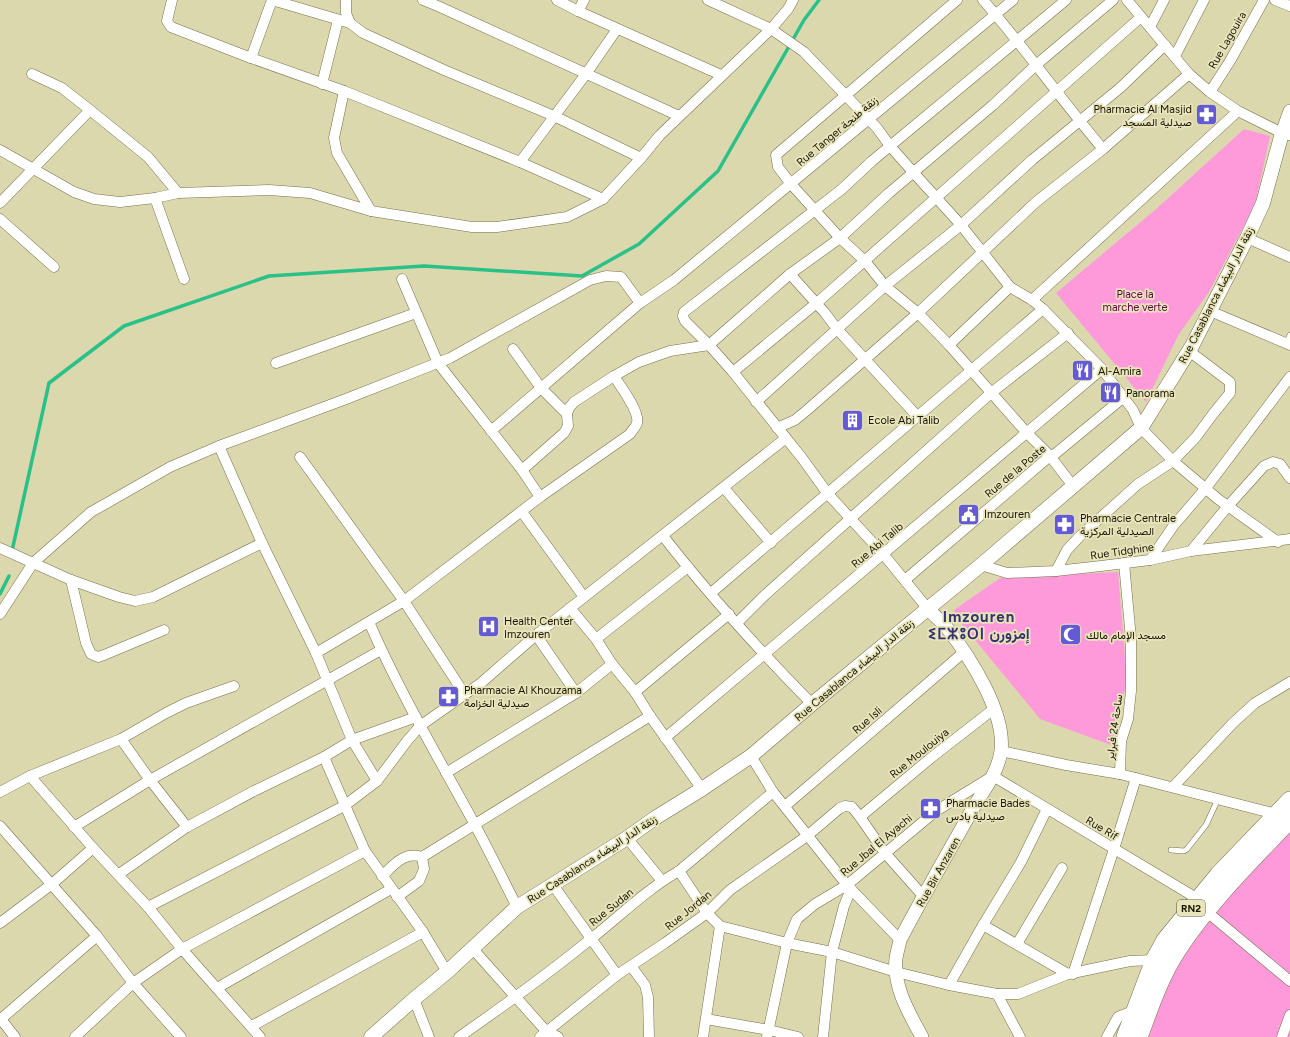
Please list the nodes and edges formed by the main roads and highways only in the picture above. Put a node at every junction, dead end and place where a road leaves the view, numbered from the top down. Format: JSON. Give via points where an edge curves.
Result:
{"nodes":[{"id":1,"x":1286,"y":133,"type":"edge"},
{"id":2,"x":1290,"y":800,"type":"edge"},
{"id":3,"x":1283,"y":817,"type":"edge"},
{"id":4,"x":1202,"y":905,"type":"junction"},
{"id":5,"x":371,"y":1037,"type":"edge"},
{"id":6,"x":1125,"y":1037,"type":"edge"},
{"id":7,"x":1139,"y":1037,"type":"edge"}],
"edges":[{"from":1,"to":5,"type":"main road","name":"Rue Casablanca زنقة الدار البيضاء","via":[[1263,203],[1247,238],[1189,351],[1141,428],[751,756],[518,907]]},
{"from":2,"to":3,"type":"highway","number":"RN2"},
{"from":3,"to":4,"type":"highway","number":"RN2","via":[[1218,875]]},
{"from":4,"to":6,"type":"highway","number":"RN2","via":[[1165,940],[1154,960]]},
{"from":4,"to":7,"type":"highway","number":"RN2","via":[[1162,979]]}]}
